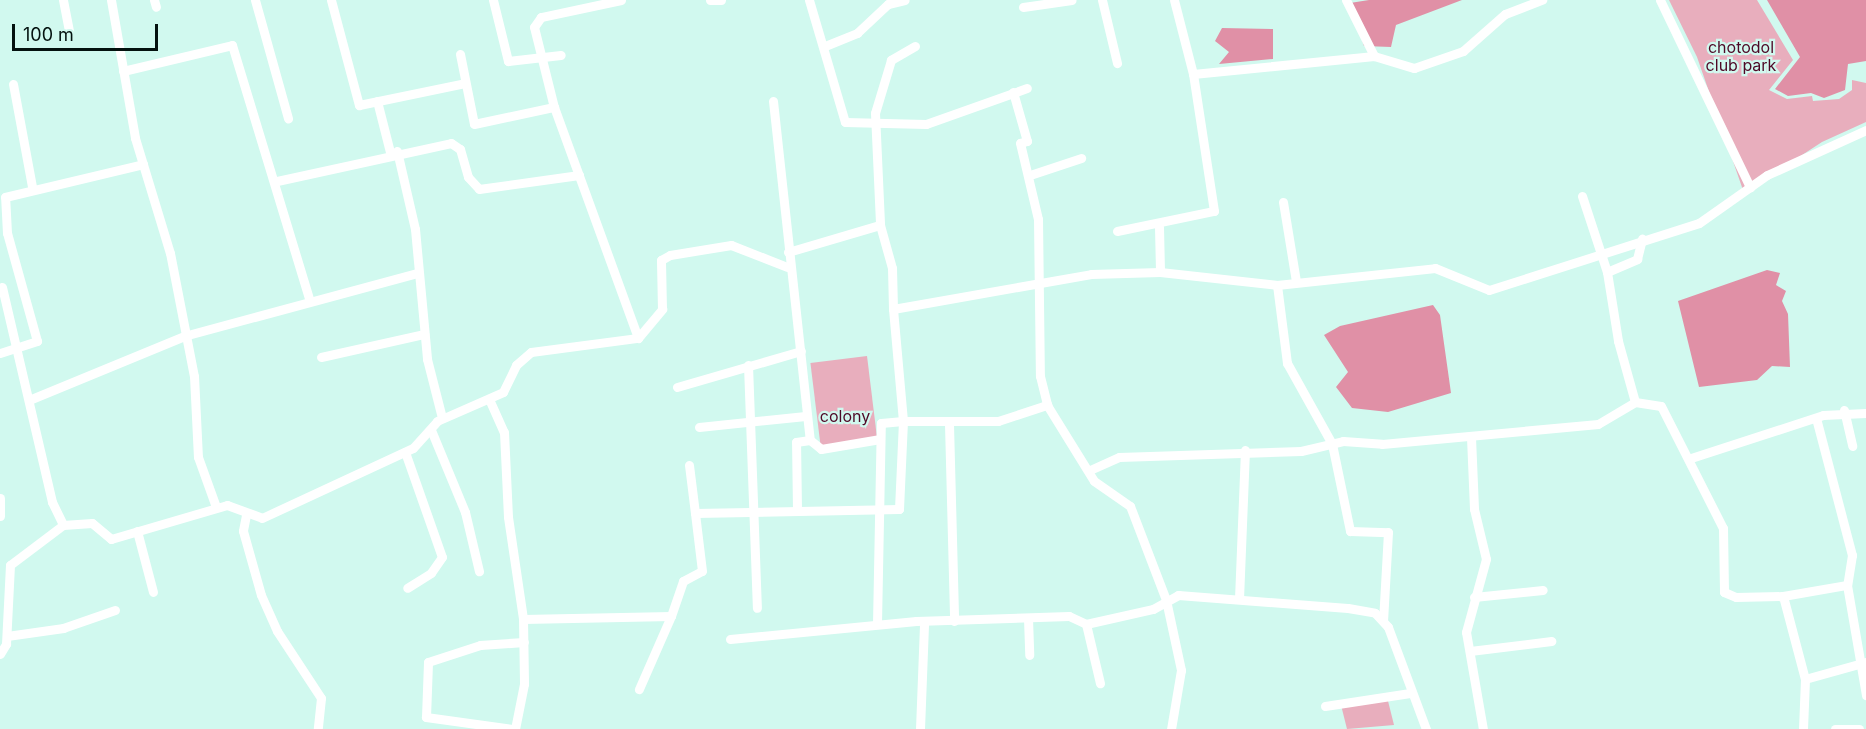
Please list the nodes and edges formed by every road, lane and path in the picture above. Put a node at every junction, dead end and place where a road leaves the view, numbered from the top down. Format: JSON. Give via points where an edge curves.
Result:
{"nodes":[{"id":1,"x":63,"y":0,"type":"edge"},
{"id":2,"x":111,"y":0,"type":"edge"},
{"id":3,"x":255,"y":0,"type":"edge"},
{"id":4,"x":331,"y":0,"type":"edge"},
{"id":5,"x":493,"y":0,"type":"edge"},
{"id":6,"x":621,"y":0,"type":"edge"},
{"id":7,"x":710,"y":0,"type":"edge"},
{"id":8,"x":721,"y":0,"type":"edge"},
{"id":9,"x":809,"y":0,"type":"edge"},
{"id":10,"x":905,"y":0,"type":"edge"},
{"id":11,"x":1072,"y":0,"type":"edge"},
{"id":12,"x":1102,"y":0,"type":"edge"},
{"id":13,"x":1174,"y":0,"type":"edge"},
{"id":14,"x":1346,"y":0,"type":"edge"},
{"id":15,"x":1509,"y":0,"type":"edge"},
{"id":16,"x":1542,"y":0,"type":"edge"},
{"id":17,"x":1660,"y":0,"type":"edge"},
{"id":18,"x":1023,"y":7,"type":"dead end"},
{"id":19,"x":1512,"y":11,"type":"junction"},
{"id":20,"x":69,"y":31,"type":"dead end"},
{"id":21,"x":825,"y":46,"type":"junction"},
{"id":22,"x":915,"y":46,"type":"dead end"},
{"id":23,"x":460,"y":54,"type":"dead end"},
{"id":24,"x":561,"y":55,"type":"dead end"},
{"id":25,"x":541,"y":56,"type":"junction"},
{"id":26,"x":1374,"y":56,"type":"junction"},
{"id":27,"x":1117,"y":63,"type":"dead end"},
{"id":28,"x":123,"y":71,"type":"junction"},
{"id":29,"x":1193,"y":74,"type":"junction"},
{"id":30,"x":465,"y":83,"type":"junction"},
{"id":31,"x":13,"y":84,"type":"dead end"},
{"id":32,"x":1027,"y":88,"type":"dead end"},
{"id":33,"x":1013,"y":92,"type":"junction"},
{"id":34,"x":377,"y":101,"type":"junction"},
{"id":35,"x":773,"y":101,"type":"dead end"},
{"id":36,"x":554,"y":107,"type":"junction"},
{"id":37,"x":288,"y":118,"type":"dead end"},
{"id":38,"x":875,"y":124,"type":"junction"},
{"id":39,"x":1866,"y":130,"type":"edge"},
{"id":40,"x":393,"y":152,"type":"junction"},
{"id":41,"x":1081,"y":158,"type":"dead end"},
{"id":42,"x":143,"y":164,"type":"junction"},
{"id":43,"x":579,"y":175,"type":"junction"},
{"id":44,"x":1030,"y":175,"type":"junction"},
{"id":45,"x":277,"y":181,"type":"junction"},
{"id":46,"x":1750,"y":187,"type":"junction"},
{"id":47,"x":32,"y":188,"type":"junction"},
{"id":48,"x":1582,"y":196,"type":"dead end"},
{"id":49,"x":1283,"y":202,"type":"dead end"},
{"id":50,"x":880,"y":225,"type":"junction"},
{"id":51,"x":1159,"y":226,"type":"junction"},
{"id":52,"x":1117,"y":231,"type":"dead end"},
{"id":53,"x":3,"y":233,"type":"edge"},
{"id":54,"x":1642,"y":239,"type":"junction"},
{"id":55,"x":788,"y":252,"type":"junction"},
{"id":56,"x":1600,"y":256,"type":"junction"},
{"id":57,"x":787,"y":267,"type":"junction"},
{"id":58,"x":1160,"y":272,"type":"junction"},
{"id":59,"x":1607,"y":272,"type":"junction"},
{"id":60,"x":418,"y":273,"type":"junction"},
{"id":61,"x":1296,"y":281,"type":"junction"},
{"id":62,"x":1040,"y":282,"type":"junction"},
{"id":63,"x":1276,"y":285,"type":"junction"},
{"id":64,"x":2,"y":287,"type":"dead end"},
{"id":65,"x":309,"y":299,"type":"junction"},
{"id":66,"x":893,"y":309,"type":"junction"},
{"id":67,"x":424,"y":334,"type":"junction"},
{"id":68,"x":184,"y":336,"type":"junction"},
{"id":69,"x":638,"y":338,"type":"junction"},
{"id":70,"x":17,"y":348,"type":"junction"},
{"id":71,"x":801,"y":351,"type":"junction"},
{"id":72,"x":0,"y":353,"type":"edge"},
{"id":73,"x":321,"y":357,"type":"dead end"},
{"id":74,"x":748,"y":365,"type":"junction"},
{"id":75,"x":677,"y":387,"type":"dead end"},
{"id":76,"x":489,"y":399,"type":"junction"},
{"id":77,"x":29,"y":400,"type":"junction"},
{"id":78,"x":1635,"y":402,"type":"junction"},
{"id":79,"x":1047,"y":405,"type":"junction"},
{"id":80,"x":1844,"y":410,"type":"junction"},
{"id":81,"x":1866,"y":413,"type":"edge"},
{"id":82,"x":806,"y":416,"type":"junction"},
{"id":83,"x":442,"y":418,"type":"junction"},
{"id":84,"x":1816,"y":418,"type":"junction"},
{"id":85,"x":903,"y":421,"type":"junction"},
{"id":86,"x":754,"y":423,"type":"junction"},
{"id":87,"x":949,"y":424,"type":"junction"},
{"id":88,"x":699,"y":427,"type":"dead end"},
{"id":89,"x":431,"y":430,"type":"junction"},
{"id":90,"x":1471,"y":437,"type":"junction"},
{"id":91,"x":880,"y":439,"type":"junction"},
{"id":92,"x":810,"y":440,"type":"junction"},
{"id":93,"x":1332,"y":444,"type":"junction"},
{"id":94,"x":1852,"y":446,"type":"dead end"},
{"id":95,"x":1245,"y":450,"type":"junction"},
{"id":96,"x":405,"y":452,"type":"junction"},
{"id":97,"x":1691,"y":458,"type":"junction"},
{"id":98,"x":689,"y":465,"type":"dead end"},
{"id":99,"x":1090,"y":470,"type":"junction"},
{"id":100,"x":0,"y":498,"type":"edge"},
{"id":101,"x":216,"y":507,"type":"junction"},
{"id":102,"x":757,"y":510,"type":"junction"},
{"id":103,"x":797,"y":510,"type":"junction"},
{"id":104,"x":879,"y":510,"type":"junction"},
{"id":105,"x":695,"y":513,"type":"junction"},
{"id":106,"x":246,"y":515,"type":"junction"},
{"id":107,"x":0,"y":516,"type":"edge"},
{"id":108,"x":63,"y":525,"type":"junction"},
{"id":109,"x":137,"y":531,"type":"junction"},
{"id":110,"x":479,"y":571,"type":"dead end"},
{"id":111,"x":1847,"y":585,"type":"junction"},
{"id":112,"x":407,"y":588,"type":"dead end"},
{"id":113,"x":1543,"y":590,"type":"dead end"},
{"id":114,"x":153,"y":592,"type":"dead end"},
{"id":115,"x":1783,"y":596,"type":"junction"},
{"id":116,"x":1474,"y":597,"type":"junction"},
{"id":117,"x":1239,"y":599,"type":"junction"},
{"id":118,"x":1166,"y":600,"type":"junction"},
{"id":119,"x":757,"y":608,"type":"dead end"},
{"id":120,"x":115,"y":610,"type":"dead end"},
{"id":121,"x":671,"y":616,"type":"junction"},
{"id":122,"x":1028,"y":618,"type":"junction"},
{"id":123,"x":523,"y":619,"type":"junction"},
{"id":124,"x":954,"y":621,"type":"junction"},
{"id":125,"x":1383,"y":621,"type":"junction"},
{"id":126,"x":877,"y":624,"type":"junction"},
{"id":127,"x":924,"y":624,"type":"junction"},
{"id":128,"x":1086,"y":624,"type":"junction"},
{"id":129,"x":7,"y":636,"type":"junction"},
{"id":130,"x":730,"y":639,"type":"dead end"},
{"id":131,"x":1551,"y":641,"type":"dead end"},
{"id":132,"x":524,"y":642,"type":"junction"},
{"id":133,"x":1470,"y":651,"type":"junction"},
{"id":134,"x":0,"y":654,"type":"edge"},
{"id":135,"x":1029,"y":655,"type":"dead end"},
{"id":136,"x":1862,"y":662,"type":"edge"},
{"id":137,"x":1804,"y":679,"type":"junction"},
{"id":138,"x":1100,"y":683,"type":"dead end"},
{"id":139,"x":639,"y":689,"type":"dead end"},
{"id":140,"x":1410,"y":693,"type":"junction"},
{"id":141,"x":1866,"y":694,"type":"edge"},
{"id":142,"x":1325,"y":706,"type":"dead end"},
{"id":143,"x":318,"y":729,"type":"edge"},
{"id":144,"x":514,"y":729,"type":"edge"},
{"id":145,"x":920,"y":729,"type":"edge"},
{"id":146,"x":1170,"y":729,"type":"edge"},
{"id":147,"x":1426,"y":729,"type":"edge"},
{"id":148,"x":1483,"y":729,"type":"edge"},
{"id":149,"x":1803,"y":729,"type":"edge"},
{"id":150,"x":1835,"y":729,"type":"edge"},
{"id":151,"x":1859,"y":729,"type":"edge"}],
"edges":[{"from":1,"to":20,"type":"street"},
{"from":2,"to":28,"type":"street"},
{"from":3,"to":37,"type":"street"},
{"from":4,"to":34,"type":"street","via":[[356,103]]},
{"from":5,"to":25,"type":"street","via":[[508,61]]},
{"from":6,"to":25,"type":"street","via":[[541,17],[534,27]]},
{"from":7,"to":8,"type":"street"},
{"from":9,"to":21,"type":"street"},
{"from":10,"to":21,"type":"street","via":[[888,4],[856,33]]},
{"from":11,"to":18,"type":"street"},
{"from":12,"to":27,"type":"street"},
{"from":13,"to":29,"type":"street"},
{"from":14,"to":26,"type":"street"},
{"from":15,"to":19,"type":"street"},
{"from":16,"to":19,"type":"street"},
{"from":17,"to":46,"type":"street"},
{"from":19,"to":26,"type":"street","via":[[1485,36],[1441,62],[1414,68]]},
{"from":21,"to":38,"type":"street","via":[[845,122]]},
{"from":22,"to":38,"type":"street","via":[[891,60]]},
{"from":23,"to":30,"type":"street"},
{"from":24,"to":25,"type":"street"},
{"from":25,"to":36,"type":"street"},
{"from":26,"to":29,"type":"street"},
{"from":28,"to":42,"type":"street"},
{"from":28,"to":45,"type":"street","via":[[232,45]]},
{"from":29,"to":51,"type":"street","via":[[1214,211]]},
{"from":30,"to":34,"type":"street"},
{"from":30,"to":36,"type":"street","via":[[474,124]]},
{"from":31,"to":47,"type":"street"},
{"from":32,"to":33,"type":"street"},
{"from":33,"to":38,"type":"street","via":[[926,124]]},
{"from":33,"to":44,"type":"street"},
{"from":34,"to":40,"type":"street"},
{"from":35,"to":55,"type":"street"},
{"from":36,"to":43,"type":"street"},
{"from":38,"to":50,"type":"street"},
{"from":39,"to":46,"type":"street"},
{"from":40,"to":43,"type":"street","via":[[456,144],[468,177],[483,190]]},
{"from":40,"to":45,"type":"street"},
{"from":40,"to":60,"type":"street"},
{"from":41,"to":44,"type":"street"},
{"from":42,"to":47,"type":"street"},
{"from":42,"to":68,"type":"street","via":[[170,253]]},
{"from":43,"to":69,"type":"street"},
{"from":44,"to":62,"type":"street"},
{"from":45,"to":65,"type":"street"},
{"from":46,"to":54,"type":"street","via":[[1699,224]]},
{"from":47,"to":53,"type":"street","via":[[4,197]]},
{"from":48,"to":56,"type":"street"},
{"from":49,"to":61,"type":"street"},
{"from":50,"to":55,"type":"street"},
{"from":50,"to":66,"type":"street","via":[[892,268]]},
{"from":51,"to":52,"type":"street"},
{"from":51,"to":58,"type":"street"},
{"from":53,"to":70,"type":"street","via":[[37,341]]},
{"from":54,"to":56,"type":"street"},
{"from":54,"to":59,"type":"street","via":[[1637,259]]},
{"from":55,"to":57,"type":"street"},
{"from":56,"to":59,"type":"street"},
{"from":56,"to":61,"type":"street","via":[[1489,290],[1436,267]]},
{"from":57,"to":69,"type":"street","via":[[731,245],[670,255],[661,260],[662,309]]},
{"from":57,"to":71,"type":"street"},
{"from":58,"to":62,"type":"street"},
{"from":58,"to":63,"type":"street"},
{"from":59,"to":78,"type":"street","via":[[1618,341]]},
{"from":60,"to":65,"type":"street"},
{"from":60,"to":67,"type":"street"},
{"from":61,"to":63,"type":"street"},
{"from":62,"to":66,"type":"street"},
{"from":62,"to":79,"type":"street","via":[[1040,376]]},
{"from":63,"to":93,"type":"street","via":[[1287,363]]},
{"from":64,"to":70,"type":"street"},
{"from":65,"to":68,"type":"street"},
{"from":66,"to":85,"type":"street"},
{"from":67,"to":73,"type":"street"},
{"from":67,"to":83,"type":"street"},
{"from":68,"to":77,"type":"street"},
{"from":68,"to":101,"type":"street","via":[[195,376],[198,457]]},
{"from":69,"to":76,"type":"street","via":[[531,352],[516,365],[507,388]]},
{"from":70,"to":72,"type":"street"},
{"from":70,"to":77,"type":"street"},
{"from":71,"to":74,"type":"street"},
{"from":71,"to":82,"type":"street"},
{"from":74,"to":75,"type":"street"},
{"from":74,"to":86,"type":"street"},
{"from":76,"to":83,"type":"street"},
{"from":76,"to":123,"type":"street","via":[[504,432],[508,517]]},
{"from":77,"to":108,"type":"street","via":[[52,502]]},
{"from":78,"to":90,"type":"street","via":[[1598,424]]},
{"from":78,"to":97,"type":"street","via":[[1661,406]]},
{"from":79,"to":87,"type":"street","via":[[998,421]]},
{"from":79,"to":99,"type":"street"},
{"from":80,"to":81,"type":"street"},
{"from":80,"to":84,"type":"street"},
{"from":80,"to":94,"type":"street"},
{"from":82,"to":86,"type":"street"},
{"from":82,"to":92,"type":"street"},
{"from":83,"to":89,"type":"street"},
{"from":84,"to":97,"type":"street"},
{"from":84,"to":111,"type":"street","via":[[1852,555]]},
{"from":85,"to":87,"type":"street"},
{"from":85,"to":91,"type":"street","via":[[881,423]]},
{"from":85,"to":104,"type":"street","via":[[899,509]]},
{"from":86,"to":88,"type":"street"},
{"from":86,"to":102,"type":"street"},
{"from":87,"to":124,"type":"street"},
{"from":89,"to":96,"type":"street"},
{"from":89,"to":110,"type":"street","via":[[465,512]]},
{"from":90,"to":93,"type":"street"},
{"from":90,"to":116,"type":"street","via":[[1474,509],[1486,559]]},
{"from":91,"to":92,"type":"street","via":[[821,449]]},
{"from":91,"to":104,"type":"street"},
{"from":92,"to":103,"type":"street","via":[[796,442]]},
{"from":93,"to":95,"type":"street","via":[[1301,451]]},
{"from":93,"to":125,"type":"street","via":[[1350,531],[1388,532]]},
{"from":95,"to":99,"type":"street","via":[[1119,457]]},
{"from":95,"to":117,"type":"street"},
{"from":96,"to":106,"type":"street","via":[[262,518]]},
{"from":96,"to":112,"type":"street","via":[[442,557],[431,573]]},
{"from":97,"to":115,"type":"street","via":[[1723,528],[1724,592],[1736,597]]},
{"from":98,"to":105,"type":"street"},
{"from":99,"to":118,"type":"street","via":[[1109,495],[1130,506]]},
{"from":100,"to":107,"type":"street"},
{"from":101,"to":106,"type":"street","via":[[230,506]]},
{"from":101,"to":109,"type":"street"},
{"from":102,"to":103,"type":"street"},
{"from":102,"to":105,"type":"street"},
{"from":102,"to":119,"type":"street"},
{"from":103,"to":104,"type":"street"},
{"from":104,"to":126,"type":"street"},
{"from":105,"to":121,"type":"street","via":[[702,571],[683,581]]},
{"from":106,"to":143,"type":"street","via":[[243,531],[261,595],[321,698]]},
{"from":108,"to":109,"type":"street","via":[[92,523],[111,539]]},
{"from":108,"to":129,"type":"street","via":[[9,565]]},
{"from":109,"to":114,"type":"street"},
{"from":111,"to":115,"type":"street"},
{"from":111,"to":136,"type":"street"},
{"from":113,"to":116,"type":"street"},
{"from":115,"to":137,"type":"street"},
{"from":116,"to":133,"type":"street","via":[[1466,632]]},
{"from":117,"to":118,"type":"street","via":[[1178,595]]},
{"from":117,"to":125,"type":"street","via":[[1348,608],[1375,613]]},
{"from":118,"to":128,"type":"street","via":[[1143,612]]},
{"from":118,"to":146,"type":"street","via":[[1181,670]]},
{"from":120,"to":129,"type":"street","via":[[63,628]]},
{"from":121,"to":123,"type":"street"},
{"from":121,"to":139,"type":"street"},
{"from":122,"to":124,"type":"street"},
{"from":122,"to":128,"type":"street","via":[[1069,616]]},
{"from":122,"to":135,"type":"street"},
{"from":123,"to":132,"type":"street"},
{"from":124,"to":127,"type":"street"},
{"from":125,"to":140,"type":"street"},
{"from":126,"to":127,"type":"street"},
{"from":126,"to":130,"type":"street"},
{"from":127,"to":145,"type":"street"},
{"from":128,"to":138,"type":"street"},
{"from":129,"to":134,"type":"street"},
{"from":131,"to":133,"type":"street"},
{"from":132,"to":144,"type":"street","via":[[524,684]]},
{"from":132,"to":144,"type":"street","via":[[480,645],[428,662],[426,717]]},
{"from":133,"to":148,"type":"street"},
{"from":136,"to":137,"type":"street"},
{"from":136,"to":141,"type":"street"},
{"from":137,"to":149,"type":"street"},
{"from":140,"to":142,"type":"street"},
{"from":140,"to":147,"type":"street"},
{"from":150,"to":151,"type":"street"}]}
